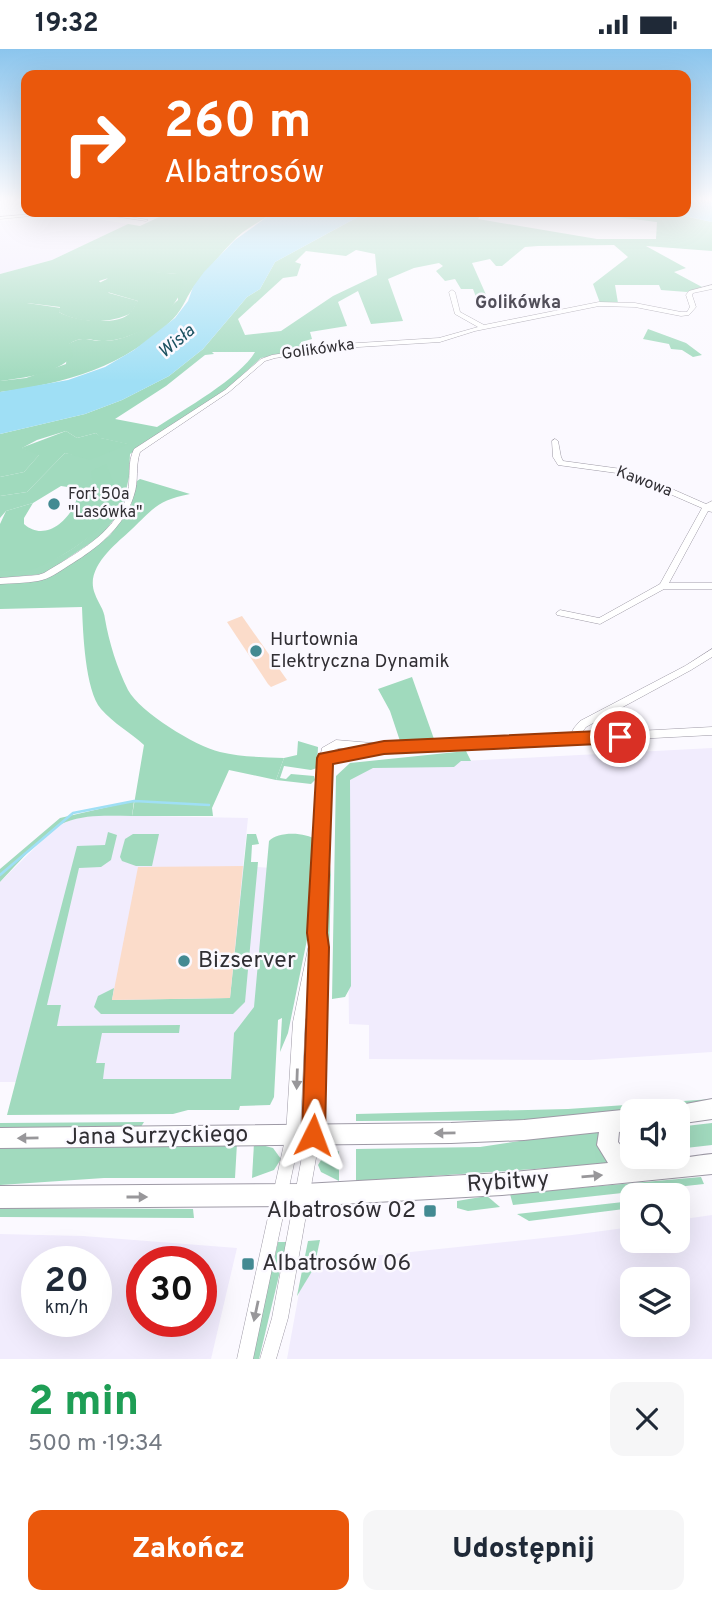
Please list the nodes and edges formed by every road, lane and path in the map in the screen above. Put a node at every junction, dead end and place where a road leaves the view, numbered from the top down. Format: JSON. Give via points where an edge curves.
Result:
{"nodes":[{"id":1,"x":712,"y":287,"type":"edge"},
{"id":2,"x":452,"y":292,"type":"dead end"},
{"id":3,"x":483,"y":327,"type":"junction"},
{"id":4,"x":555,"y":441,"type":"dead end"},
{"id":5,"x":710,"y":507,"type":"edge"},
{"id":6,"x":0,"y":581,"type":"edge"},
{"id":7,"x":663,"y":586,"type":"junction"},
{"id":8,"x":712,"y":586,"type":"edge"},
{"id":9,"x":561,"y":613,"type":"dead end"},
{"id":10,"x":712,"y":652,"type":"edge"},
{"id":11,"x":712,"y":731,"type":"edge"},
{"id":12,"x":575,"y":739,"type":"junction"},
{"id":13,"x":317,"y":933,"type":"junction"},
{"id":14,"x":712,"y":1109,"type":"edge"},
{"id":15,"x":690,"y":1112,"type":"edge"},
{"id":16,"x":620,"y":1120,"type":"edge"},
{"id":17,"x":620,"y":1121,"type":"edge"},
{"id":18,"x":303,"y":1135,"type":"junction"},
{"id":19,"x":0,"y":1138,"type":"edge"},
{"id":20,"x":620,"y":1161,"type":"edge"},
{"id":21,"x":712,"y":1164,"type":"edge"},
{"id":22,"x":644,"y":1169,"type":"edge"},
{"id":23,"x":653,"y":1171,"type":"junction"},
{"id":24,"x":304,"y":1195,"type":"junction"},
{"id":25,"x":281,"y":1196,"type":"junction"},
{"id":26,"x":0,"y":1197,"type":"edge"},
{"id":27,"x":245,"y":1359,"type":"edge"},
{"id":28,"x":268,"y":1359,"type":"edge"}],
"edges":[{"from":1,"to":3,"type":"street","name":"Golikówka","via":[[691,292],[694,307],[690,313],[600,304]]},
{"from":2,"to":3,"type":"street","via":[[457,313]]},
{"from":3,"to":6,"type":"street","name":"Golikówka","via":[[440,340],[342,346],[263,360],[227,391],[137,451],[125,513],[108,534],[47,575]]},
{"from":4,"to":5,"type":"street","name":"Kawowa","via":[[556,457],[562,463],[626,472]]},
{"from":5,"to":7,"type":"street"},
{"from":7,"to":8,"type":"street"},
{"from":7,"to":9,"type":"street","via":[[600,621]]},
{"from":10,"to":12,"type":"street","via":[[583,724]]},
{"from":11,"to":12,"type":"street"},
{"from":12,"to":13,"type":"street","via":[[325,755]]},
{"from":13,"to":18,"type":"street"},
{"from":13,"to":18,"type":"street","one_way":true,"via":[[300,1014]]},
{"from":14,"to":15,"type":"main road"},
{"from":16,"to":18,"type":"main road","one_way":true,"via":[[513,1131]]},
{"from":17,"to":20,"type":"main road","via":[[608,1130],[609,1150]]},
{"from":18,"to":19,"type":"main road","name":"Jana Surzyckiego","one_way":true},
{"from":18,"to":24,"type":"street"},
{"from":18,"to":25,"type":"street"},
{"from":21,"to":23,"type":"main road","name":"Rybitwy"},
{"from":22,"to":23,"type":"main road"},
{"from":24,"to":23,"type":"main road","name":"Rybitwy","one_way":true},
{"from":24,"to":25,"type":"main road"},
{"from":24,"to":28,"type":"street","via":[[281,1318]]},
{"from":26,"to":25,"type":"main road","one_way":true},
{"from":25,"to":27,"type":"street","one_way":true}]}
